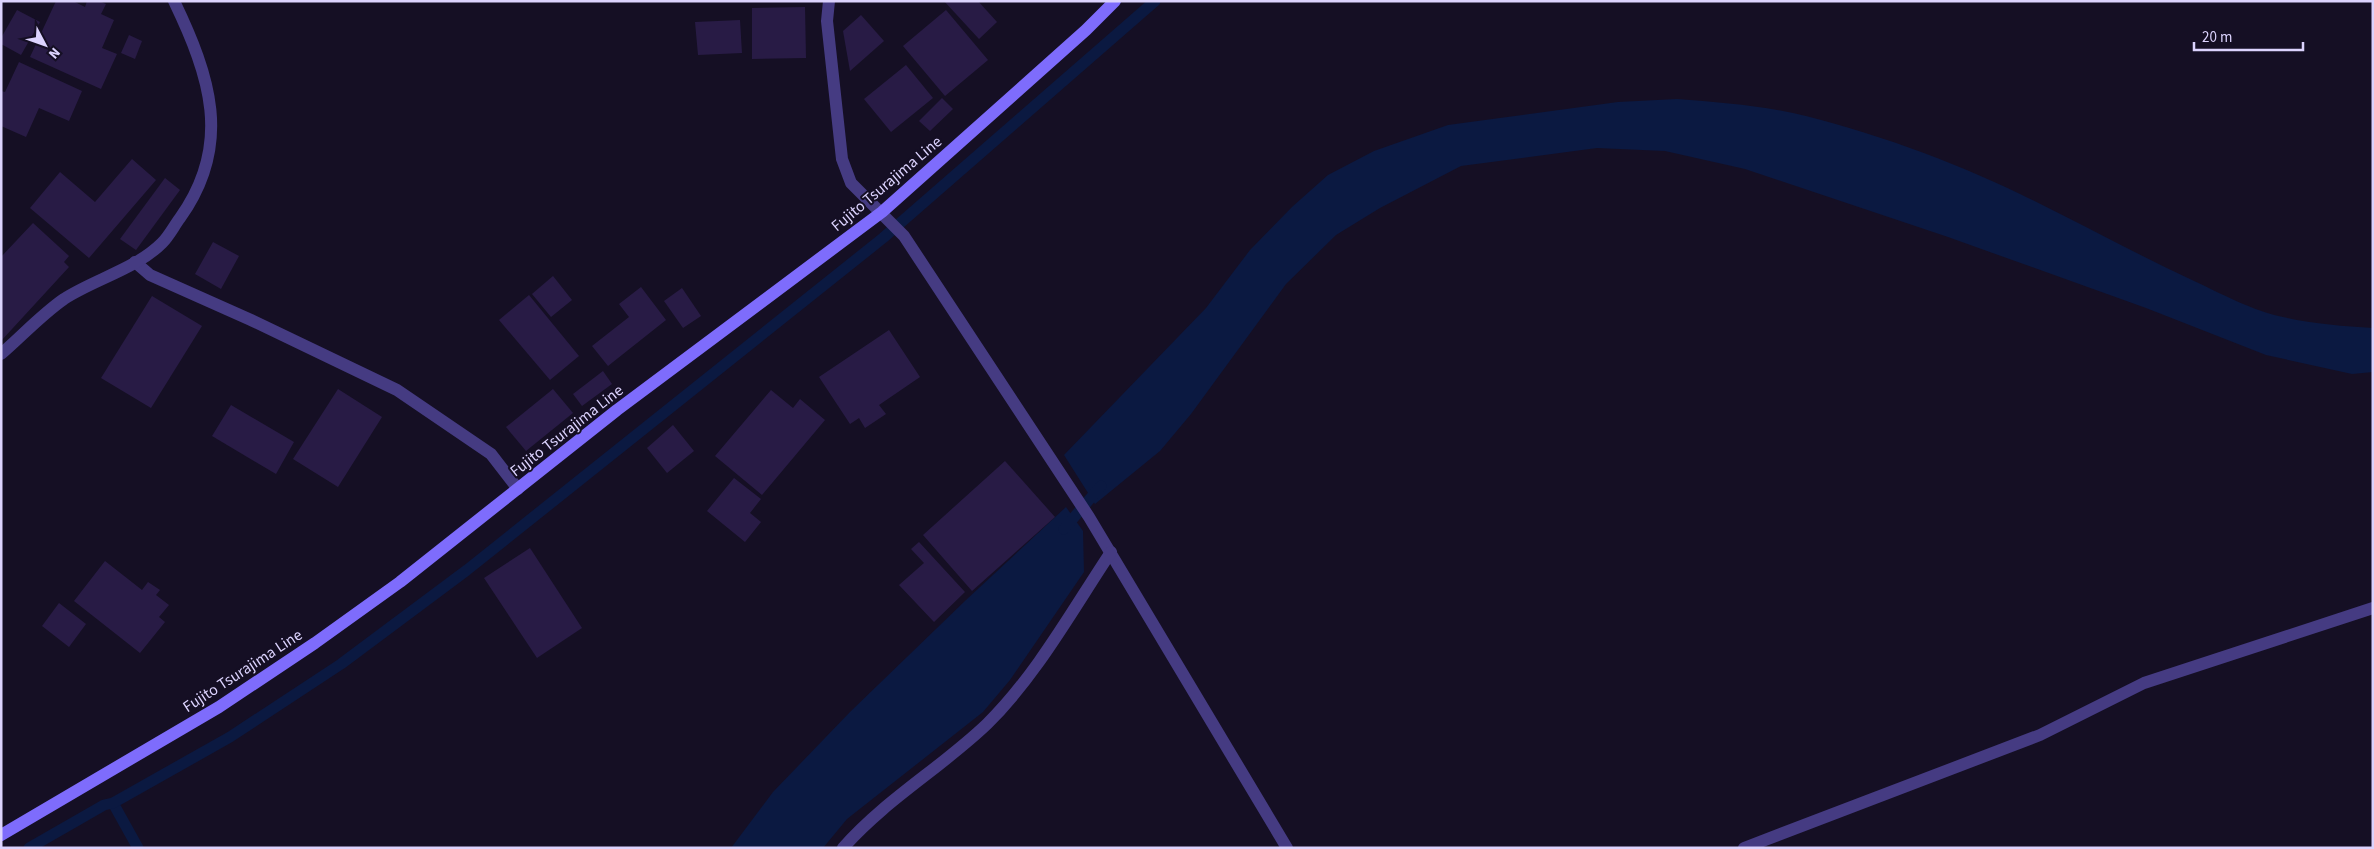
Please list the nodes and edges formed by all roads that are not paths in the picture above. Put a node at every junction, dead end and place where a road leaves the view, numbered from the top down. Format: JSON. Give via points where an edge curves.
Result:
{"nodes":[{"id":1,"x":174,"y":1,"type":"edge"},
{"id":2,"x":829,"y":1,"type":"edge"},
{"id":3,"x":1115,"y":1,"type":"edge"},
{"id":4,"x":882,"y":212,"type":"junction"},
{"id":5,"x":135,"y":262,"type":"junction"},
{"id":6,"x":1,"y":354,"type":"edge"},
{"id":7,"x":518,"y":489,"type":"junction"},
{"id":8,"x":1112,"y":552,"type":"junction"},
{"id":9,"x":2373,"y":608,"type":"edge"},
{"id":10,"x":1,"y":835,"type":"edge"},
{"id":11,"x":843,"y":848,"type":"edge"},
{"id":12,"x":1287,"y":848,"type":"edge"},
{"id":13,"x":1744,"y":848,"type":"edge"}],
"edges":[{"from":1,"to":5,"type":"street","via":[[193,41],[205,78],[211,103],[212,135],[206,168],[194,198],[162,243]]},
{"from":2,"to":4,"type":"street","via":[[827,21],[842,159],[851,183]]},
{"from":3,"to":4,"type":"main road","name":"Fujito Tsurajima Line"},
{"from":4,"to":7,"type":"main road","name":"Fujito Tsurajima Line","via":[[617,410]]},
{"from":4,"to":8,"type":"street","via":[[904,236]]},
{"from":5,"to":6,"type":"street","via":[[63,300]]},
{"from":5,"to":7,"type":"street","via":[[150,275],[397,390],[491,454]]},
{"from":7,"to":10,"type":"main road","name":"Fujito Tsurajima Line","via":[[400,582],[219,707]]},
{"from":8,"to":11,"type":"street","via":[[1008,702],[986,725],[874,816]]},
{"from":8,"to":12,"type":"street"},
{"from":9,"to":13,"type":"street","via":[[2144,683],[2040,734]]}]}
